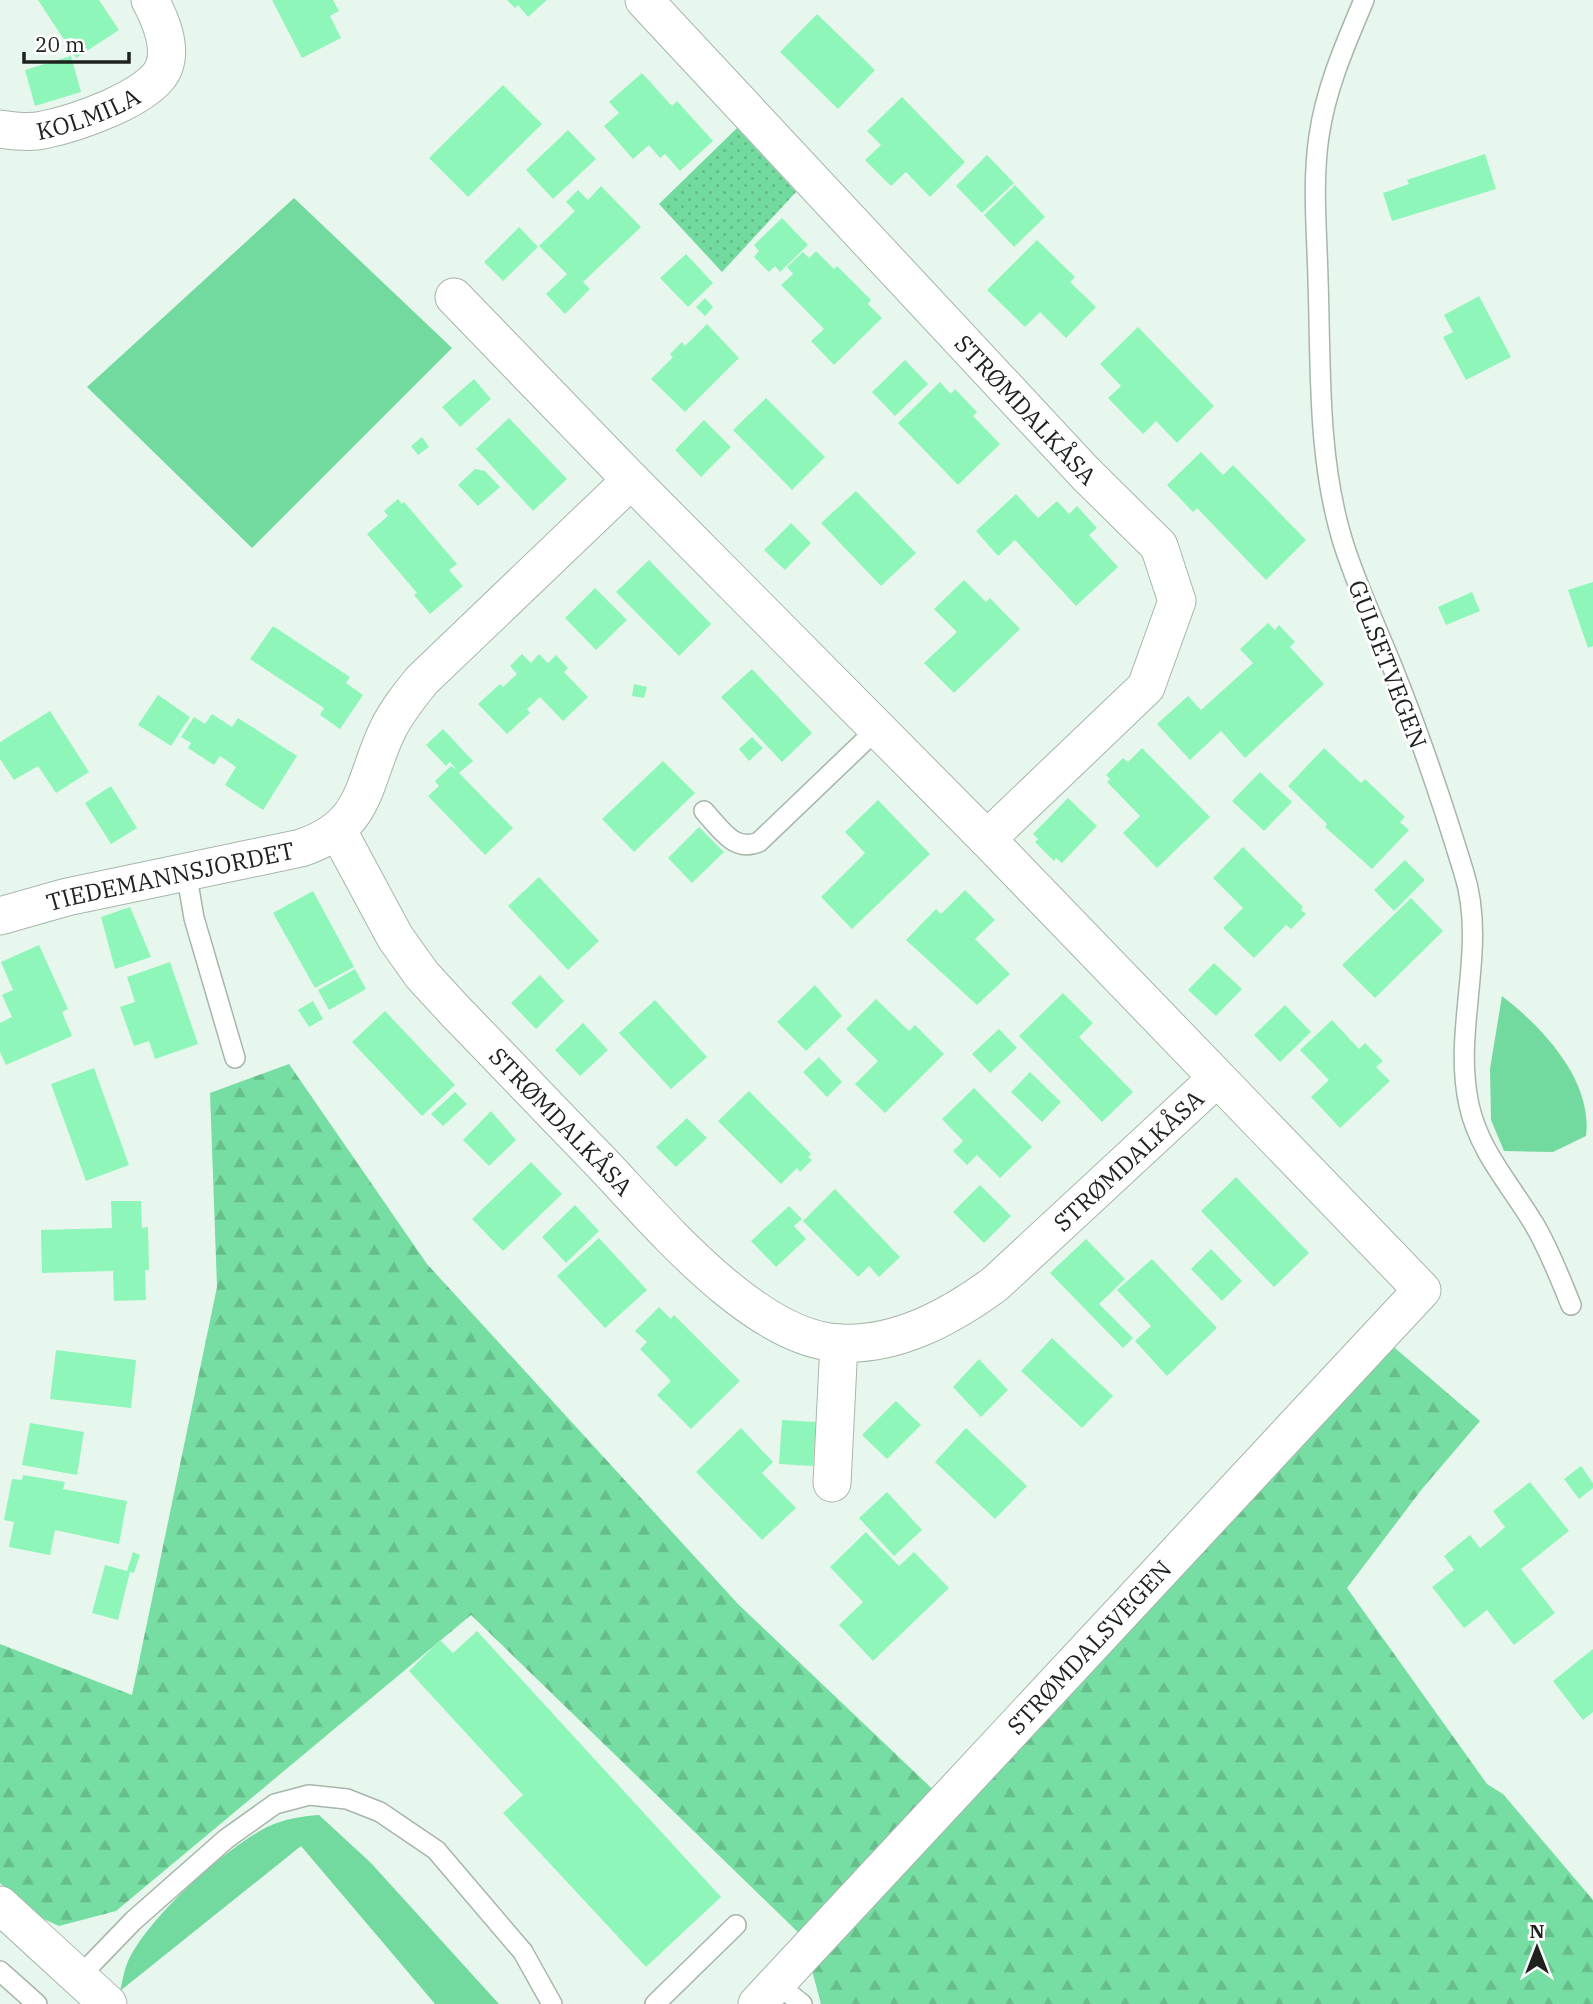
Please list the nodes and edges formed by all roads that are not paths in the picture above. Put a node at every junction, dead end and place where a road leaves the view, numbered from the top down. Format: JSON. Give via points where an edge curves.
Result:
{"nodes":[{"id":1,"x":150,"y":0,"type":"edge"},
{"id":2,"x":644,"y":0,"type":"edge"},
{"id":3,"x":1364,"y":0,"type":"edge"},
{"id":4,"x":0,"y":130,"type":"edge"},
{"id":5,"x":454,"y":297,"type":"dead end"},
{"id":6,"x":631,"y":480,"type":"junction"},
{"id":7,"x":877,"y":729,"type":"junction"},
{"id":8,"x":704,"y":811,"type":"dead end"},
{"id":9,"x":338,"y":831,"type":"junction"},
{"id":10,"x":987,"y":839,"type":"junction"},
{"id":11,"x":186,"y":870,"type":"junction"},
{"id":12,"x":0,"y":916,"type":"edge"},
{"id":13,"x":235,"y":1058,"type":"dead end"},
{"id":14,"x":1216,"y":1079,"type":"junction"},
{"id":15,"x":1422,"y":1290,"type":"joint"},
{"id":16,"x":1571,"y":1305,"type":"dead end"},
{"id":17,"x":839,"y":1343,"type":"junction"},
{"id":18,"x":832,"y":1483,"type":"dead end"},
{"id":19,"x":0,"y":1905,"type":"edge"},
{"id":20,"x":736,"y":1925,"type":"dead end"},
{"id":21,"x":0,"y":1971,"type":"edge"},
{"id":22,"x":79,"y":1977,"type":"junction"},
{"id":23,"x":778,"y":1997,"type":"edge"},
{"id":24,"x":37,"y":2004,"type":"edge"},
{"id":25,"x":108,"y":2004,"type":"edge"},
{"id":26,"x":552,"y":2004,"type":"edge"},
{"id":27,"x":655,"y":2004,"type":"edge"}],
"edges":[{"from":1,"to":4,"type":"street","name":"KOLMILA","via":[[167,54],[164,69],[135,95],[40,131]]},
{"from":2,"to":10,"type":"street","name":"STRØMDALKÅSA","via":[[1158,546],[1177,601],[1146,687]]},
{"from":3,"to":16,"type":"lane","name":"GULSETVEGEN","via":[[1328,92],[1318,139],[1321,401],[1329,477],[1341,538],[1466,877],[1473,950],[1464,1077],[1469,1106],[1478,1136],[1533,1223]]},
{"from":5,"to":6,"type":"street","name":"STRØMDALKÅSA"},
{"from":6,"to":7,"type":"street","name":"STRØMDALKÅSA"},
{"from":6,"to":9,"type":"street","via":[[422,680],[387,731],[356,812]]},
{"from":7,"to":8,"type":"lane","via":[[759,842],[750,846],[733,842]]},
{"from":7,"to":10,"type":"street","name":"STRØMDALKÅSA"},
{"from":9,"to":11,"type":"street","name":"TIEDEMANNSJORDET","via":[[301,848]]},
{"from":9,"to":17,"type":"street","name":"STRØMDALKÅSA","via":[[395,937],[422,975],[708,1273],[796,1334]]},
{"from":10,"to":14,"type":"street","name":"STRØMDALKÅSA"},
{"from":11,"to":12,"type":"street","name":"TIEDEMANNSJORDET"},
{"from":11,"to":13,"type":"lane","via":[[194,918]]},
{"from":14,"to":15,"type":"street","name":"STRØMDALKÅSA"},
{"from":14,"to":17,"type":"street","name":"STRØMDALKÅSA","via":[[995,1284],[964,1307],[904,1334]]},
{"from":15,"to":23,"type":"street","name":"STRØMDALSVEGEN"},
{"from":17,"to":18,"type":"street"},
{"from":19,"to":22,"type":"street"},
{"from":20,"to":27,"type":"lane"},
{"from":21,"to":24,"type":"lane"},
{"from":22,"to":25,"type":"street"},
{"from":22,"to":26,"type":"lane","via":[[133,1920],[226,1839],[275,1804],[309,1795],[347,1799],[380,1812],[436,1850],[523,1952]]}]}
